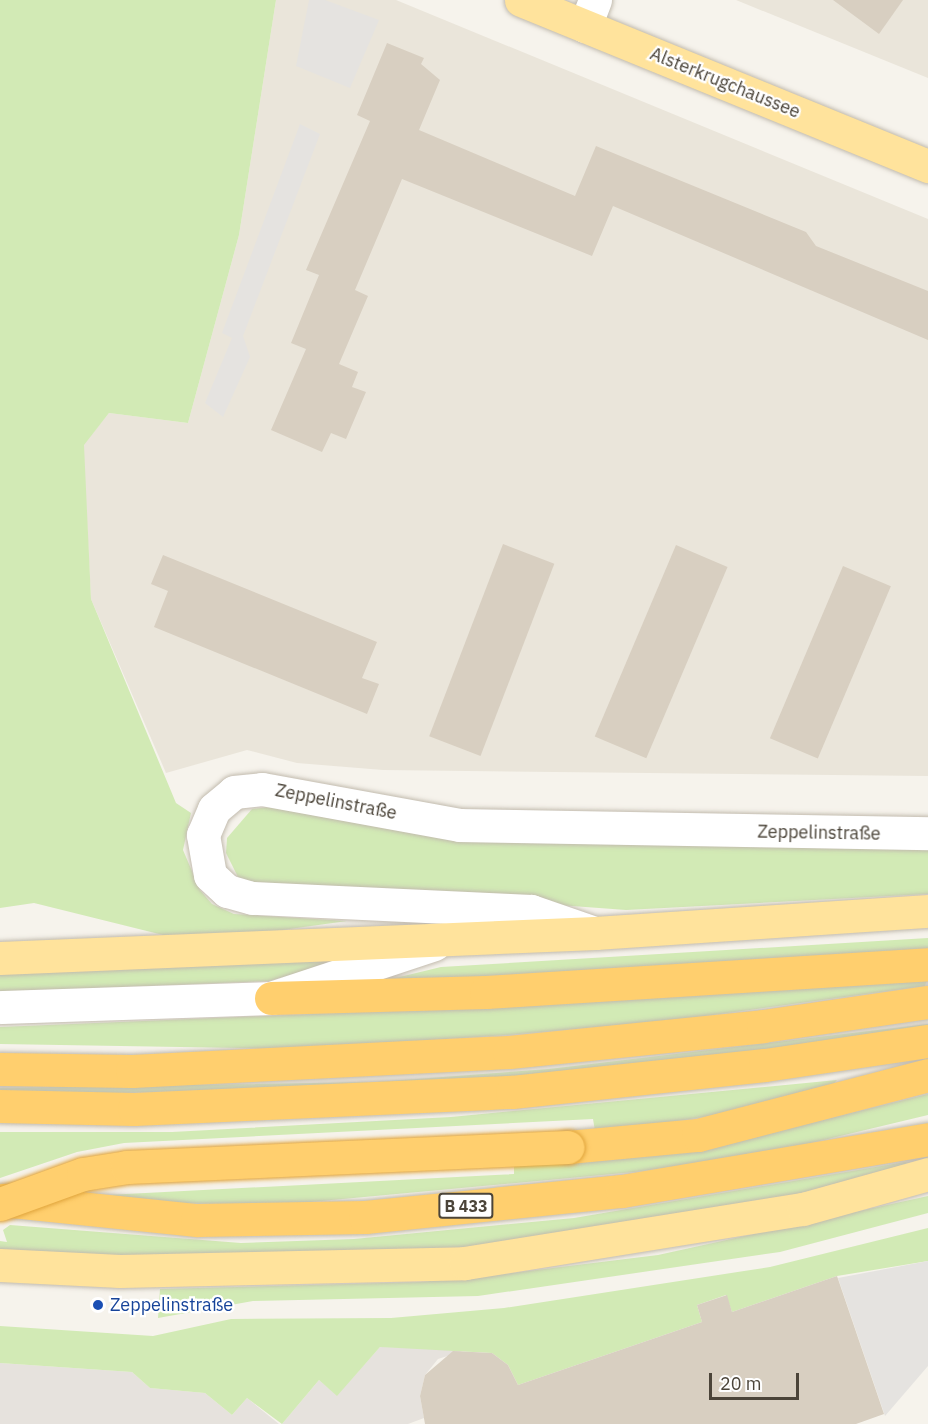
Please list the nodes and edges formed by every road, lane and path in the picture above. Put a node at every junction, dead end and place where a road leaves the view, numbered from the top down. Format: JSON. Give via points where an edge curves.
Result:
{"nodes":[{"id":1,"x":521,"y":0,"type":"edge"},
{"id":2,"x":590,"y":13,"type":"edge"},
{"id":3,"x":928,"y":166,"type":"edge"},
{"id":4,"x":928,"y":833,"type":"edge"},
{"id":5,"x":928,"y":911,"type":"edge"},
{"id":6,"x":595,"y":933,"type":"junction"},
{"id":7,"x":456,"y":936,"type":"junction"},
{"id":8,"x":0,"y":958,"type":"edge"},
{"id":9,"x":928,"y":964,"type":"edge"},
{"id":10,"x":271,"y":998,"type":"junction"},
{"id":11,"x":928,"y":1002,"type":"edge"},
{"id":12,"x":0,"y":1007,"type":"edge"},
{"id":13,"x":928,"y":1041,"type":"edge"},
{"id":14,"x":0,"y":1069,"type":"edge"},
{"id":15,"x":928,"y":1075,"type":"edge"},
{"id":16,"x":0,"y":1106,"type":"edge"},
{"id":17,"x":928,"y":1139,"type":"edge"},
{"id":18,"x":928,"y":1174,"type":"edge"},
{"id":19,"x":0,"y":1202,"type":"edge"},
{"id":20,"x":0,"y":1265,"type":"edge"}],
"edges":[{"from":1,"to":2,"type":"main road","name":"Alsterkrugchaussee"},
{"from":2,"to":3,"type":"main road","name":"Alsterkrugchaussee"},
{"from":4,"to":6,"type":"street","name":"Zeppelinstraße","via":[[460,825],[262,789],[234,792],[214,809],[203,835],[210,875],[227,891],[252,898],[531,911]]},
{"from":5,"to":6,"type":"main road","name":"Zeppelinstraße"},
{"from":6,"to":7,"type":"main road","name":"Zeppelinstraße"},
{"from":7,"to":8,"type":"main road","name":"Zeppelinstraße"},
{"from":7,"to":10,"type":"street","name":"Zeppelinstraße"},
{"from":9,"to":10,"type":"highway","via":[[486,992]]},
{"from":10,"to":12,"type":"street","name":"Zeppelinstraße"},
{"from":11,"to":14,"type":"highway","via":[[763,1026],[509,1052],[132,1071]]},
{"from":13,"to":16,"type":"highway","via":[[765,1065],[512,1092],[134,1109]]},
{"from":15,"to":19,"type":"highway","bridge":true,"via":[[698,1135],[568,1147],[127,1167],[83,1174]]},
{"from":17,"to":19,"type":"highway","number":"B 433","via":[[622,1191],[365,1217],[197,1220]]},
{"from":18,"to":20,"type":"main road","via":[[803,1209],[465,1263],[120,1271]]}]}
